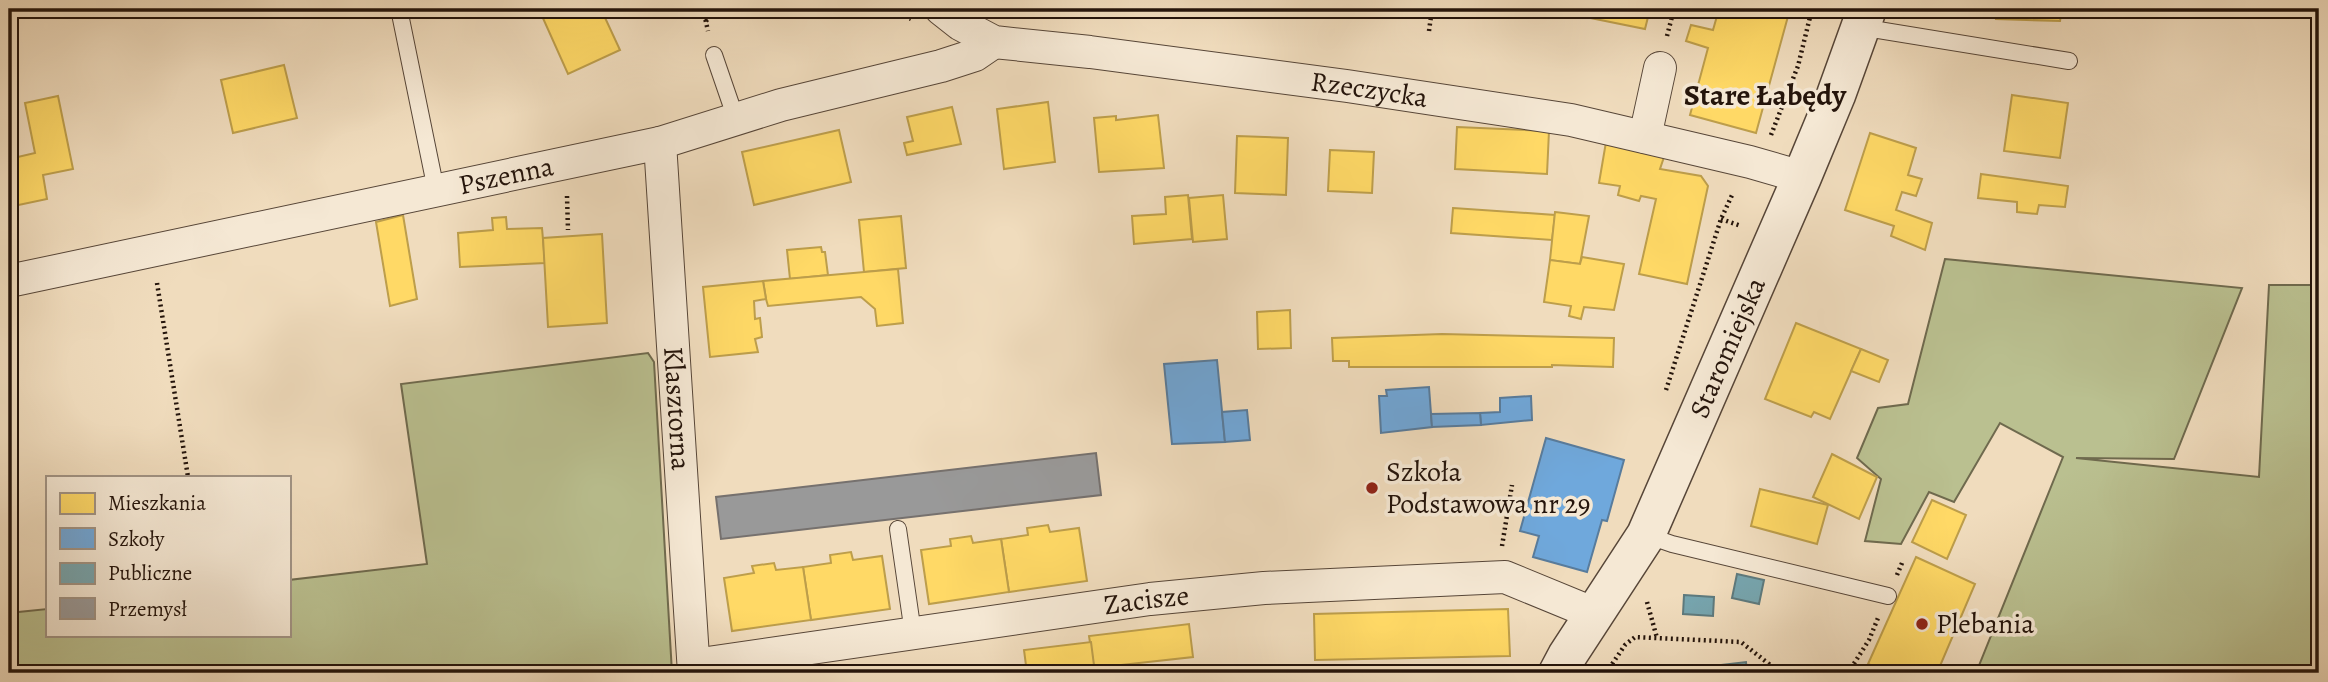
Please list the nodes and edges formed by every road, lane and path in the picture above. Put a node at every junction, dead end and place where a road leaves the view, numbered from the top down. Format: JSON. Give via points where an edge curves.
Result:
{"nodes":[{"id":1,"x":399,"y":9,"type":"edge"},
{"id":2,"x":717,"y":9,"type":"edge"},
{"id":3,"x":890,"y":9,"type":"edge"},
{"id":4,"x":1432,"y":9,"type":"edge"},
{"id":5,"x":1812,"y":9,"type":"edge"},
{"id":6,"x":930,"y":15,"type":"edge"},
{"id":7,"x":1864,"y":18,"type":"edge"},
{"id":8,"x":706,"y":21,"type":"dead end"},
{"id":9,"x":1429,"y":31,"type":"dead end"},
{"id":10,"x":994,"y":42,"type":"junction"},
{"id":11,"x":713,"y":55,"type":"dead end"},
{"id":12,"x":2069,"y":61,"type":"dead end"},
{"id":13,"x":1660,"y":68,"type":"dead end"},
{"id":14,"x":736,"y":118,"type":"junction"},
{"id":15,"x":1645,"y":137,"type":"junction"},
{"id":16,"x":660,"y":143,"type":"junction"},
{"id":17,"x":1766,"y":145,"type":"dead end"},
{"id":18,"x":1802,"y":177,"type":"junction"},
{"id":19,"x":436,"y":190,"type":"junction"},
{"id":20,"x":1735,"y":190,"type":"dead end"},
{"id":21,"x":1721,"y":219,"type":"junction"},
{"id":22,"x":1751,"y":230,"type":"dead end"},
{"id":23,"x":152,"y":251,"type":"junction"},
{"id":24,"x":9,"y":281,"type":"edge"},
{"id":25,"x":1661,"y":403,"type":"dead end"},
{"id":26,"x":188,"y":476,"type":"edge"},
{"id":27,"x":1512,"y":485,"type":"dead end"},
{"id":28,"x":898,"y":529,"type":"dead end"},
{"id":29,"x":1646,"y":534,"type":"junction"},
{"id":30,"x":1502,"y":550,"type":"dead end"},
{"id":31,"x":1888,"y":596,"type":"dead end"},
{"id":32,"x":1595,"y":614,"type":"junction"},
{"id":33,"x":1651,"y":616,"type":"dead end"},
{"id":34,"x":913,"y":633,"type":"junction"},
{"id":35,"x":1657,"y":638,"type":"junction"},
{"id":36,"x":694,"y":669,"type":"edge"},
{"id":37,"x":1558,"y":673,"type":"edge"},
{"id":38,"x":1606,"y":673,"type":"edge"},
{"id":39,"x":1776,"y":673,"type":"edge"}],
"edges":[{"from":1,"to":19,"type":"lane"},
{"from":2,"to":8,"type":"path"},
{"from":3,"to":6,"type":"path"},
{"from":4,"to":9,"type":"path"},
{"from":5,"to":17,"type":"path","via":[[1798,66]]},
{"from":6,"to":10,"type":"street","name":"Rzeczycka"},
{"from":7,"to":12,"type":"lane"},
{"from":7,"to":18,"type":"street","name":"Staromiejska"},
{"from":10,"to":14,"type":"street","name":"Pszenna","via":[[975,55],[941,66]]},
{"from":10,"to":15,"type":"street","name":"Rzeczycka","via":[[1347,86],[1571,120]]},
{"from":11,"to":14,"type":"lane"},
{"from":13,"to":15,"type":"street"},
{"from":14,"to":16,"type":"street","name":"Pszenna"},
{"from":15,"to":18,"type":"street","name":"Rzeczycka"},
{"from":16,"to":19,"type":"street","name":"Pszenna"},
{"from":16,"to":36,"type":"street","name":"Klasztorna"},
{"from":18,"to":29,"type":"street","name":"Staromiejska"},
{"from":19,"to":23,"type":"street","name":"Pszenna"},
{"from":20,"to":21,"type":"path"},
{"from":21,"to":22,"type":"path"},
{"from":21,"to":25,"type":"path"},
{"from":23,"to":24,"type":"street","name":"Pszenna"},
{"from":23,"to":26,"type":"path"},
{"from":27,"to":30,"type":"path"},
{"from":28,"to":34,"type":"lane"},
{"from":29,"to":31,"type":"lane"},
{"from":29,"to":32,"type":"street","name":"Staromiejska"},
{"from":32,"to":34,"type":"street","name":"Zacisze","via":[[1505,577],[1264,588],[1150,599]]},
{"from":32,"to":37,"type":"street","name":"Staromiejska"},
{"from":33,"to":35,"type":"path"},
{"from":34,"to":36,"type":"street","name":"Zacisze"},
{"from":35,"to":38,"type":"path","via":[[1630,640]]},
{"from":35,"to":39,"type":"path","via":[[1741,642]]}]}
